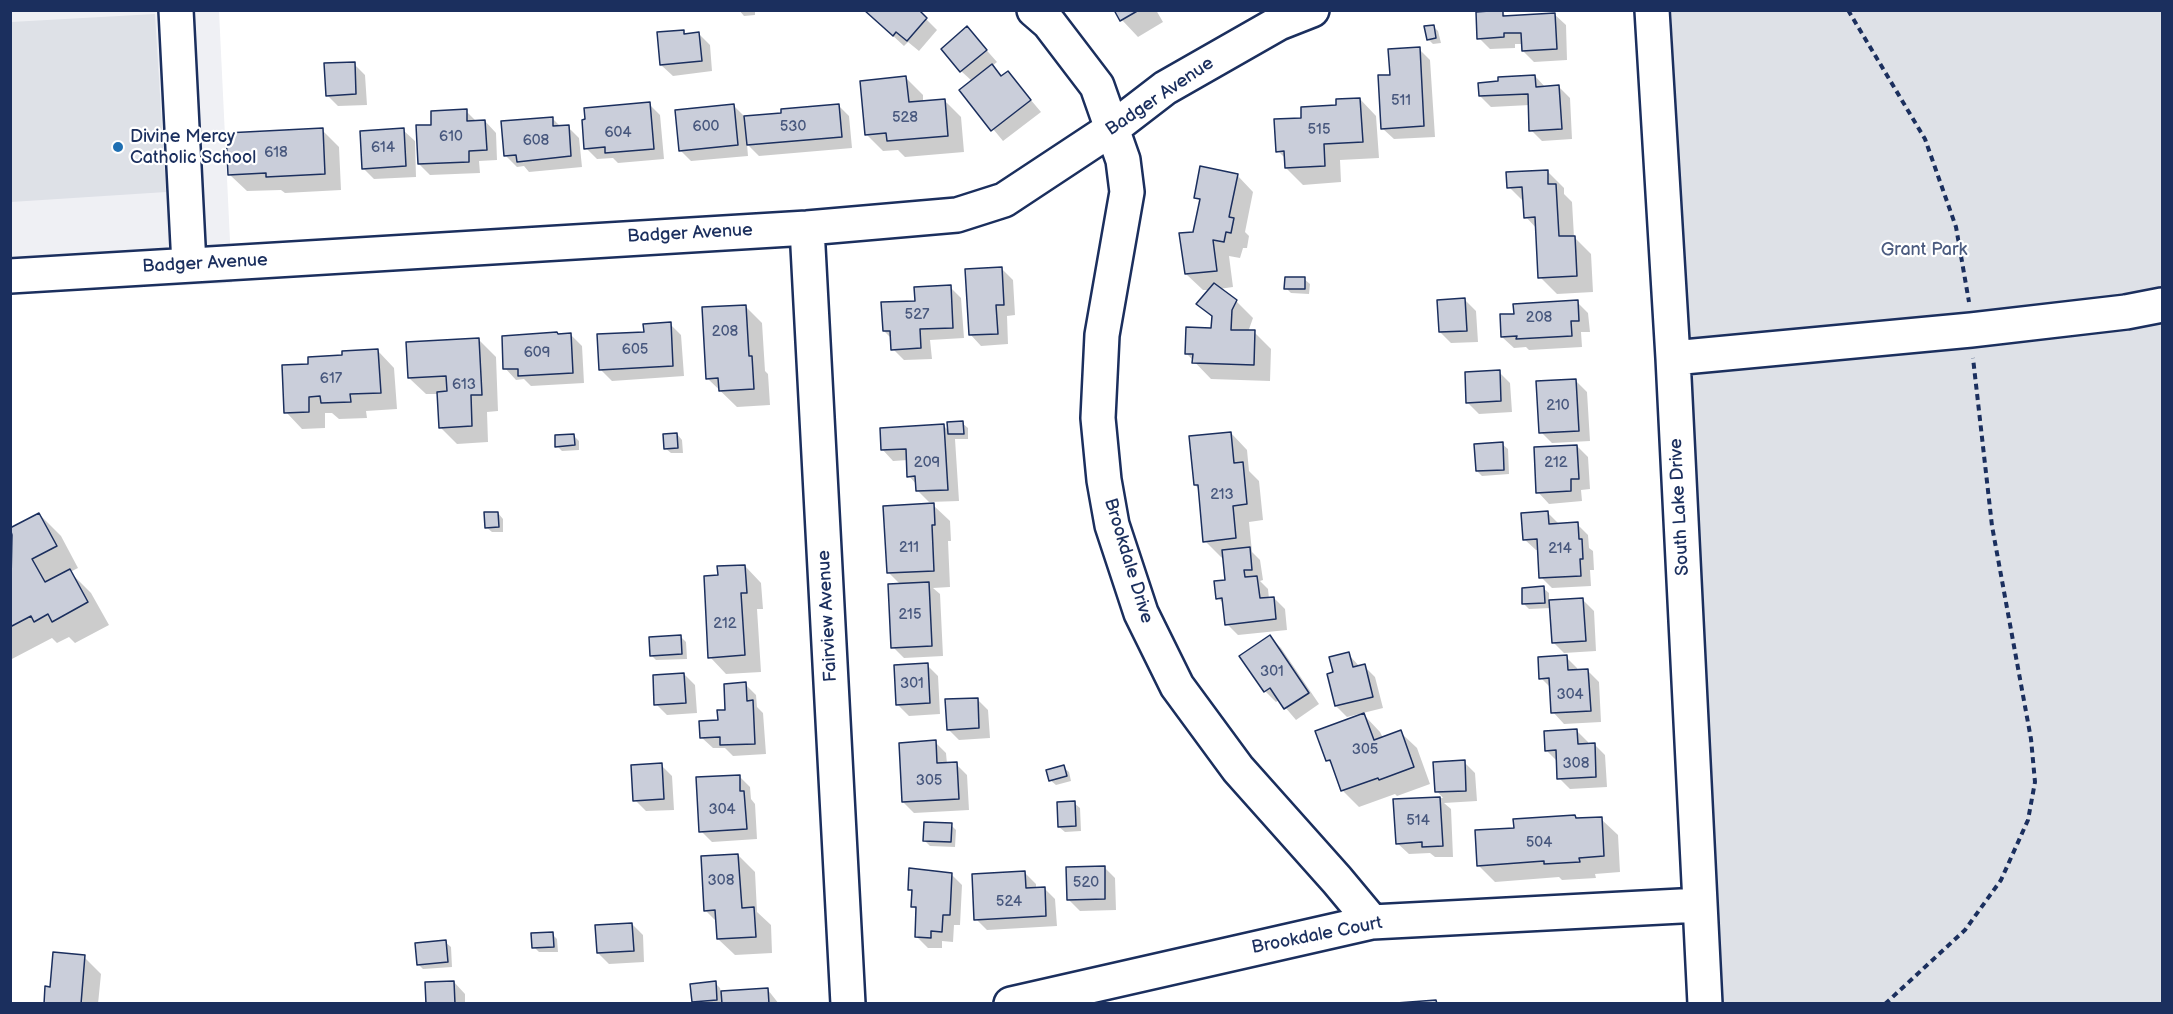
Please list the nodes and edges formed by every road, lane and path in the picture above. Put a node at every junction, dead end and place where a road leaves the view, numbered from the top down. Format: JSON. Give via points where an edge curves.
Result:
{"nodes":[{"id":1,"x":176,"y":10,"type":"edge"},
{"id":2,"x":1034,"y":10,"type":"edge"},
{"id":3,"x":1312,"y":10,"type":"edge"},
{"id":4,"x":1652,"y":10,"type":"edge"},
{"id":5,"x":1848,"y":10,"type":"edge"},
{"id":6,"x":1113,"y":128,"type":"junction"},
{"id":7,"x":807,"y":228,"type":"junction"},
{"id":8,"x":189,"y":265,"type":"junction"},
{"id":9,"x":10,"y":276,"type":"edge"},
{"id":10,"x":2163,"y":305,"type":"edge"},
{"id":11,"x":1970,"y":307,"type":"dead end"},
{"id":12,"x":1972,"y":353,"type":"dead end"},
{"id":13,"x":1673,"y":358,"type":"junction"},
{"id":14,"x":1700,"y":905,"type":"junction"},
{"id":15,"x":1372,"y":922,"type":"junction"},
{"id":16,"x":848,"y":1004,"type":"edge"},
{"id":17,"x":1011,"y":1004,"type":"edge"},
{"id":18,"x":1705,"y":1004,"type":"edge"},
{"id":19,"x":1885,"y":1004,"type":"edge"}],
"edges":[{"from":1,"to":8,"type":"street"},
{"from":2,"to":6,"type":"street","name":"Brookdale Drive","via":[[1049,23],[1097,86]]},
{"from":3,"to":6,"type":"street","name":"Badger Avenue","via":[[1279,22],[1166,88]]},
{"from":4,"to":13,"type":"street","name":"South Lake Drive"},
{"from":5,"to":11,"type":"path","via":[[1925,139],[1956,226]]},
{"from":6,"to":7,"type":"street","name":"Badger Avenue","via":[[1004,200],[957,215]]},
{"from":6,"to":15,"type":"street","name":"Brookdale Drive","via":[[1127,192],[1102,335],[1098,418],[1112,525],[1141,613],[1177,686],[1238,769]]},
{"from":7,"to":8,"type":"street","name":"Badger Avenue"},
{"from":7,"to":16,"type":"street","name":"Fairview Avenue"},
{"from":8,"to":9,"type":"street","name":"Badger Avenue"},
{"from":10,"to":13,"type":"street","via":[[1971,330]]},
{"from":12,"to":19,"type":"path","via":[[1992,526],[2031,739],[2035,782],[2028,820],[2001,880],[1965,930]]},
{"from":13,"to":14,"type":"street","name":"South Lake Drive"},
{"from":14,"to":15,"type":"street","name":"Brookdale Court"},
{"from":14,"to":18,"type":"street","name":"South Lake Drive"},
{"from":15,"to":17,"type":"street","name":"Brookdale Court"}]}
